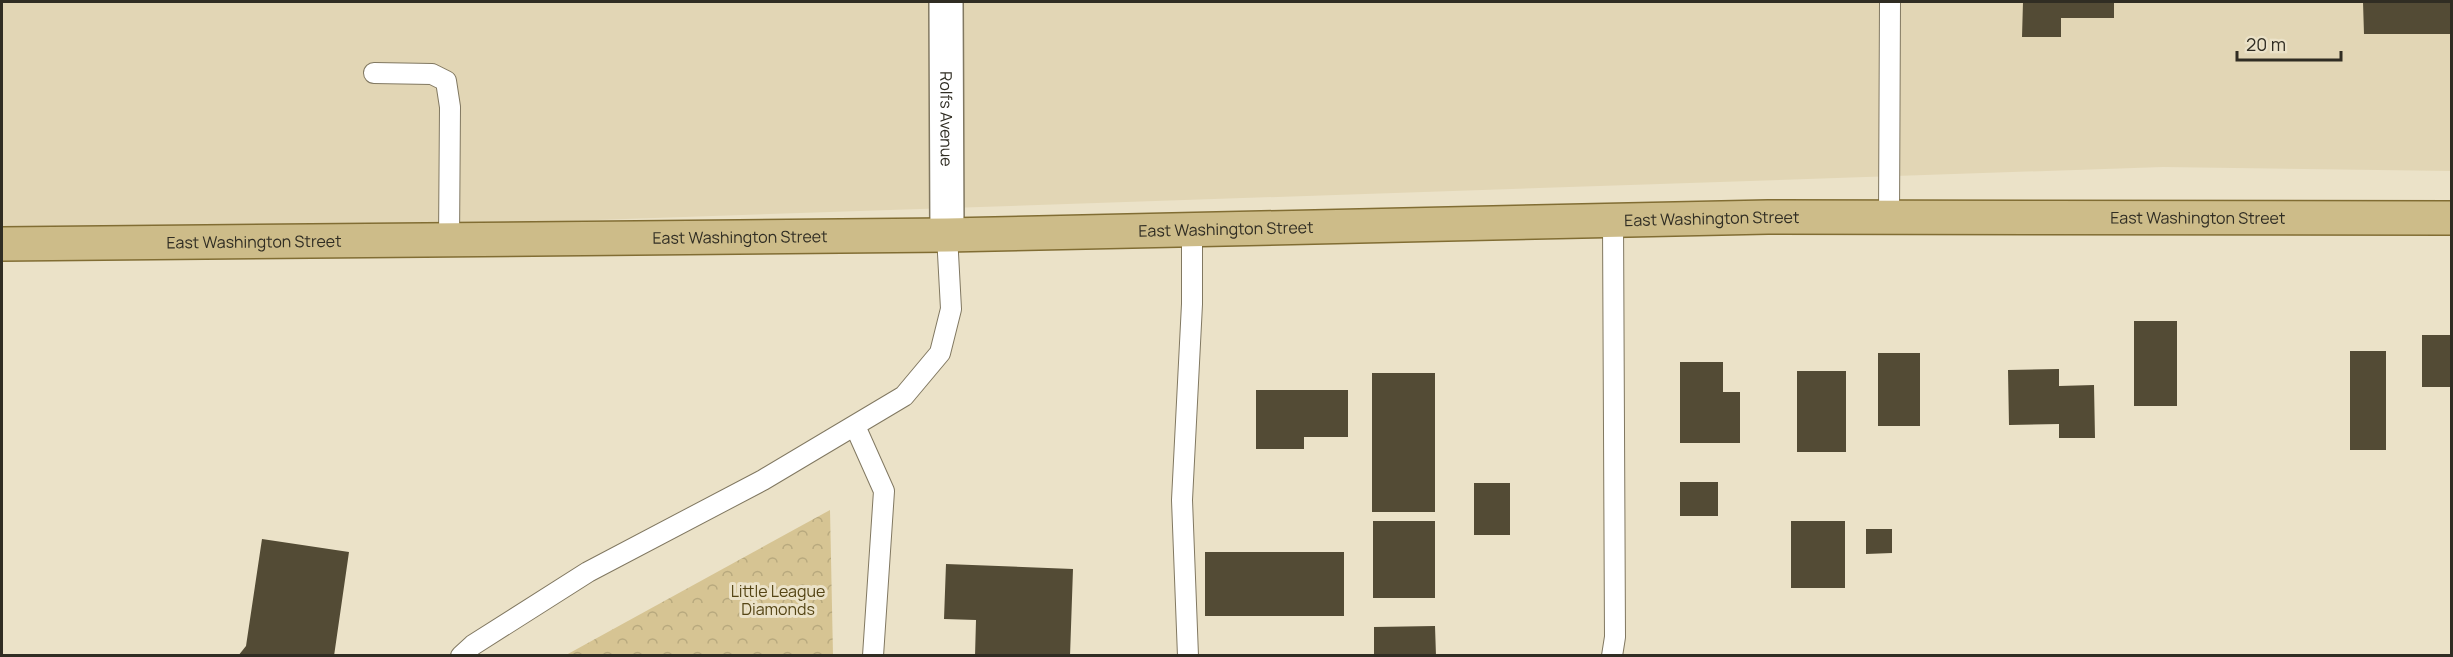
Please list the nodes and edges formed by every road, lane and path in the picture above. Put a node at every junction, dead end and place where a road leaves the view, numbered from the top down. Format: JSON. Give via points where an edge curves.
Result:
{"nodes":[{"id":1,"x":946,"y":2,"type":"edge"},
{"id":2,"x":1890,"y":2,"type":"edge"},
{"id":3,"x":374,"y":73,"type":"dead end"},
{"id":4,"x":1889,"y":217,"type":"junction"},
{"id":5,"x":2451,"y":218,"type":"edge"},
{"id":6,"x":1613,"y":221,"type":"junction"},
{"id":7,"x":1192,"y":230,"type":"junction"},
{"id":8,"x":947,"y":235,"type":"junction"},
{"id":9,"x":449,"y":240,"type":"junction"},
{"id":10,"x":2,"y":244,"type":"edge"},
{"id":11,"x":855,"y":426,"type":"junction"},
{"id":12,"x":461,"y":656,"type":"edge"},
{"id":13,"x":873,"y":656,"type":"edge"},
{"id":14,"x":1188,"y":656,"type":"edge"},
{"id":15,"x":1612,"y":656,"type":"edge"}],
"edges":[{"from":1,"to":8,"type":"street","name":"Rolfs Avenue"},
{"from":2,"to":4,"type":"lane"},
{"from":3,"to":9,"type":"lane","via":[[432,74],[446,81],[450,107]]},
{"from":4,"to":5,"type":"main road","name":"East Washington Street"},
{"from":4,"to":6,"type":"main road","name":"East Washington Street"},
{"from":6,"to":7,"type":"main road","name":"East Washington Street"},
{"from":6,"to":15,"type":"lane"},
{"from":7,"to":8,"type":"main road","name":"East Washington Street"},
{"from":7,"to":14,"type":"lane","via":[[1182,500]]},
{"from":8,"to":9,"type":"main road","name":"East Washington Street"},
{"from":8,"to":11,"type":"lane","via":[[951,309],[940,353],[904,396]]},
{"from":9,"to":10,"type":"main road","name":"East Washington Street"},
{"from":11,"to":12,"type":"lane","via":[[763,480],[588,572]]},
{"from":11,"to":13,"type":"lane","via":[[884,491]]}]}
